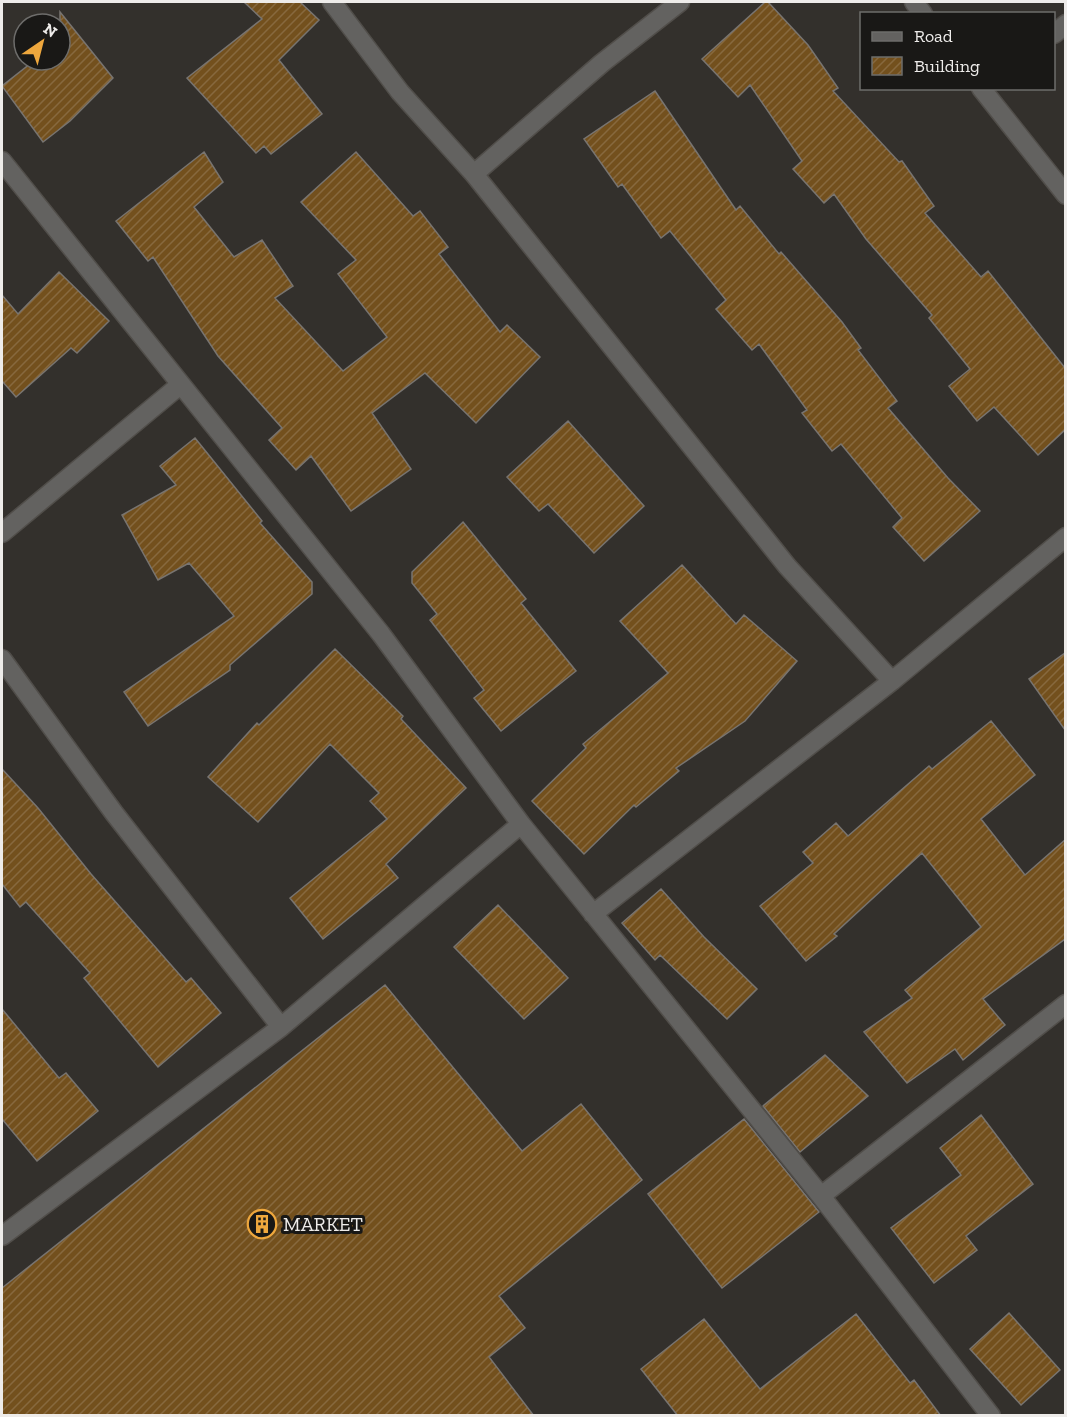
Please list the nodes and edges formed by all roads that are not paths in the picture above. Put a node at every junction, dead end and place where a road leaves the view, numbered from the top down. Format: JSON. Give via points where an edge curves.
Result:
{"nodes":[{"id":1,"x":332,"y":2,"type":"edge"},
{"id":2,"x":680,"y":2,"type":"edge"},
{"id":3,"x":983,"y":90,"type":"edge"},
{"id":4,"x":2,"y":161,"type":"edge"},
{"id":5,"x":474,"y":174,"type":"junction"},
{"id":6,"x":1065,"y":195,"type":"edge"},
{"id":7,"x":180,"y":384,"type":"junction"},
{"id":8,"x":2,"y":533,"type":"edge"},
{"id":9,"x":1065,"y":537,"type":"edge"},
{"id":10,"x":2,"y":659,"type":"edge"},
{"id":11,"x":892,"y":681,"type":"junction"},
{"id":12,"x":520,"y":824,"type":"junction"},
{"id":13,"x":594,"y":914,"type":"junction"},
{"id":14,"x":1065,"y":1004,"type":"edge"},
{"id":15,"x":281,"y":1027,"type":"junction"},
{"id":16,"x":821,"y":1196,"type":"junction"},
{"id":17,"x":2,"y":1236,"type":"edge"},
{"id":18,"x":991,"y":1416,"type":"edge"}],
"edges":[{"from":1,"to":5,"type":"street","via":[[400,92]]},
{"from":2,"to":5,"type":"street","via":[[602,63]]},
{"from":3,"to":6,"type":"street"},
{"from":4,"to":7,"type":"street"},
{"from":5,"to":11,"type":"street","via":[[787,566]]},
{"from":7,"to":8,"type":"street"},
{"from":7,"to":12,"type":"street","via":[[381,634]]},
{"from":9,"to":11,"type":"street"},
{"from":10,"to":15,"type":"street","via":[[114,813]]},
{"from":11,"to":13,"type":"street"},
{"from":12,"to":13,"type":"street"},
{"from":12,"to":15,"type":"street"},
{"from":13,"to":16,"type":"street"},
{"from":14,"to":16,"type":"street"},
{"from":15,"to":17,"type":"street"},
{"from":16,"to":18,"type":"street"}]}
